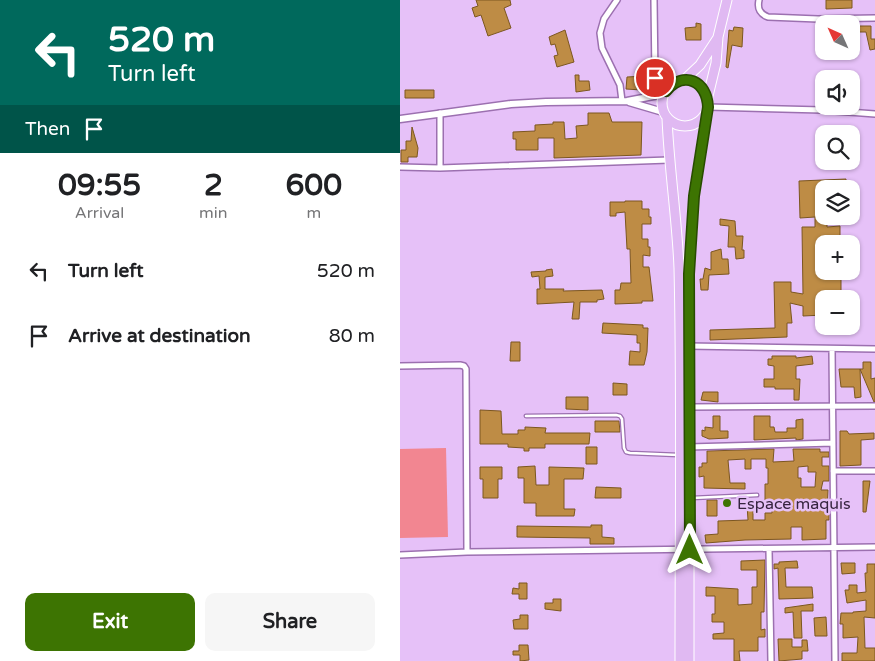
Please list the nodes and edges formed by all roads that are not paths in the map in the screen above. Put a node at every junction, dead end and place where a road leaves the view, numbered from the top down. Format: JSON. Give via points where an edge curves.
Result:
{"nodes":[{"id":1,"x":617,"y":0,"type":"edge"},
{"id":2,"x":654,"y":0,"type":"edge"},
{"id":3,"x":727,"y":0,"type":"edge"},
{"id":4,"x":759,"y":0,"type":"edge"},
{"id":5,"x":875,"y":18,"type":"edge"},
{"id":6,"x":718,"y":37,"type":"junction"},
{"id":7,"x":684,"y":80,"type":"junction"},
{"id":8,"x":665,"y":92,"type":"junction"},
{"id":9,"x":708,"y":96,"type":"junction"},
{"id":10,"x":625,"y":101,"type":"junction"},
{"id":11,"x":708,"y":110,"type":"junction"},
{"id":12,"x":440,"y":113,"type":"junction"},
{"id":13,"x":875,"y":114,"type":"edge"},
{"id":14,"x":665,"y":115,"type":"junction"},
{"id":15,"x":400,"y":119,"type":"edge"},
{"id":16,"x":669,"y":160,"type":"junction"},
{"id":17,"x":400,"y":167,"type":"edge"},
{"id":18,"x":440,"y":168,"type":"junction"},
{"id":19,"x":679,"y":346,"type":"junction"},
{"id":20,"x":689,"y":346,"type":"junction"},
{"id":21,"x":832,"y":349,"type":"junction"},
{"id":22,"x":875,"y":349,"type":"edge"},
{"id":23,"x":400,"y":366,"type":"edge"},
{"id":24,"x":833,"y":406,"type":"junction"},
{"id":25,"x":875,"y":406,"type":"edge"},
{"id":26,"x":690,"y":407,"type":"junction"},
{"id":27,"x":526,"y":416,"type":"dead end"},
{"id":28,"x":833,"y":443,"type":"junction"},
{"id":29,"x":686,"y":451,"type":"junction"},
{"id":30,"x":833,"y":471,"type":"junction"},
{"id":31,"x":875,"y":471,"type":"edge"},
{"id":32,"x":757,"y":496,"type":"dead end"},
{"id":33,"x":690,"y":498,"type":"junction"},
{"id":34,"x":875,"y":547,"type":"edge"},
{"id":35,"x":834,"y":548,"type":"junction"},
{"id":36,"x":690,"y":550,"type":"junction"},
{"id":37,"x":769,"y":550,"type":"junction"},
{"id":38,"x":680,"y":551,"type":"junction"},
{"id":39,"x":466,"y":552,"type":"junction"},
{"id":40,"x":400,"y":555,"type":"edge"},
{"id":41,"x":680,"y":661,"type":"edge"},
{"id":42,"x":689,"y":661,"type":"edge"},
{"id":43,"x":771,"y":661,"type":"edge"},
{"id":44,"x":835,"y":661,"type":"edge"}],
"edges":[{"from":1,"to":10,"type":"street","via":[[600,33],[602,48]]},
{"from":2,"to":8,"type":"street","via":[[655,78],[658,87]]},
{"from":3,"to":6,"type":"main road"},
{"from":4,"to":5,"type":"street","via":[[759,10],[768,17]]},
{"from":6,"to":7,"type":"main road","via":[[700,64]]},
{"from":6,"to":9,"type":"main road"},
{"from":7,"to":8,"type":"main road","via":[[671,85]]},
{"from":7,"to":9,"type":"main road","via":[[700,85]]},
{"from":8,"to":10,"type":"street"},
{"from":8,"to":14,"type":"main road","via":[[662,103]]},
{"from":9,"to":11,"type":"main road"},
{"from":10,"to":12,"type":"street","via":[[512,104]]},
{"from":10,"to":14,"type":"street"},
{"from":11,"to":13,"type":"street","via":[[822,110]]},
{"from":11,"to":14,"type":"main road","via":[[693,126],[674,124]]},
{"from":11,"to":20,"type":"main road","via":[[691,232]]},
{"from":12,"to":15,"type":"street"},
{"from":12,"to":18,"type":"street"},
{"from":14,"to":16,"type":"main road"},
{"from":16,"to":18,"type":"street"},
{"from":16,"to":19,"type":"main road","via":[[677,231]]},
{"from":17,"to":18,"type":"street"},
{"from":19,"to":20,"type":"street"},
{"from":19,"to":29,"type":"main road"},
{"from":20,"to":21,"type":"street"},
{"from":20,"to":26,"type":"main road"},
{"from":21,"to":22,"type":"street"},
{"from":21,"to":24,"type":"street"},
{"from":23,"to":39,"type":"street","via":[[460,365],[466,369]]},
{"from":24,"to":25,"type":"street"},
{"from":24,"to":26,"type":"street"},
{"from":24,"to":28,"type":"street"},
{"from":26,"to":29,"type":"main road"},
{"from":27,"to":29,"type":"lane","via":[[616,415],[622,419],[626,452]]},
{"from":28,"to":29,"type":"street"},
{"from":28,"to":30,"type":"street"},
{"from":29,"to":33,"type":"main road"},
{"from":29,"to":38,"type":"main road"},
{"from":30,"to":31,"type":"street"},
{"from":30,"to":35,"type":"street"},
{"from":32,"to":33,"type":"lane"},
{"from":33,"to":36,"type":"main road"},
{"from":34,"to":35,"type":"street"},
{"from":35,"to":37,"type":"street"},
{"from":35,"to":44,"type":"street"},
{"from":36,"to":37,"type":"street"},
{"from":36,"to":38,"type":"street"},
{"from":36,"to":42,"type":"main road"},
{"from":37,"to":43,"type":"street"},
{"from":38,"to":39,"type":"street"},
{"from":38,"to":41,"type":"main road"},
{"from":39,"to":40,"type":"street"}]}
